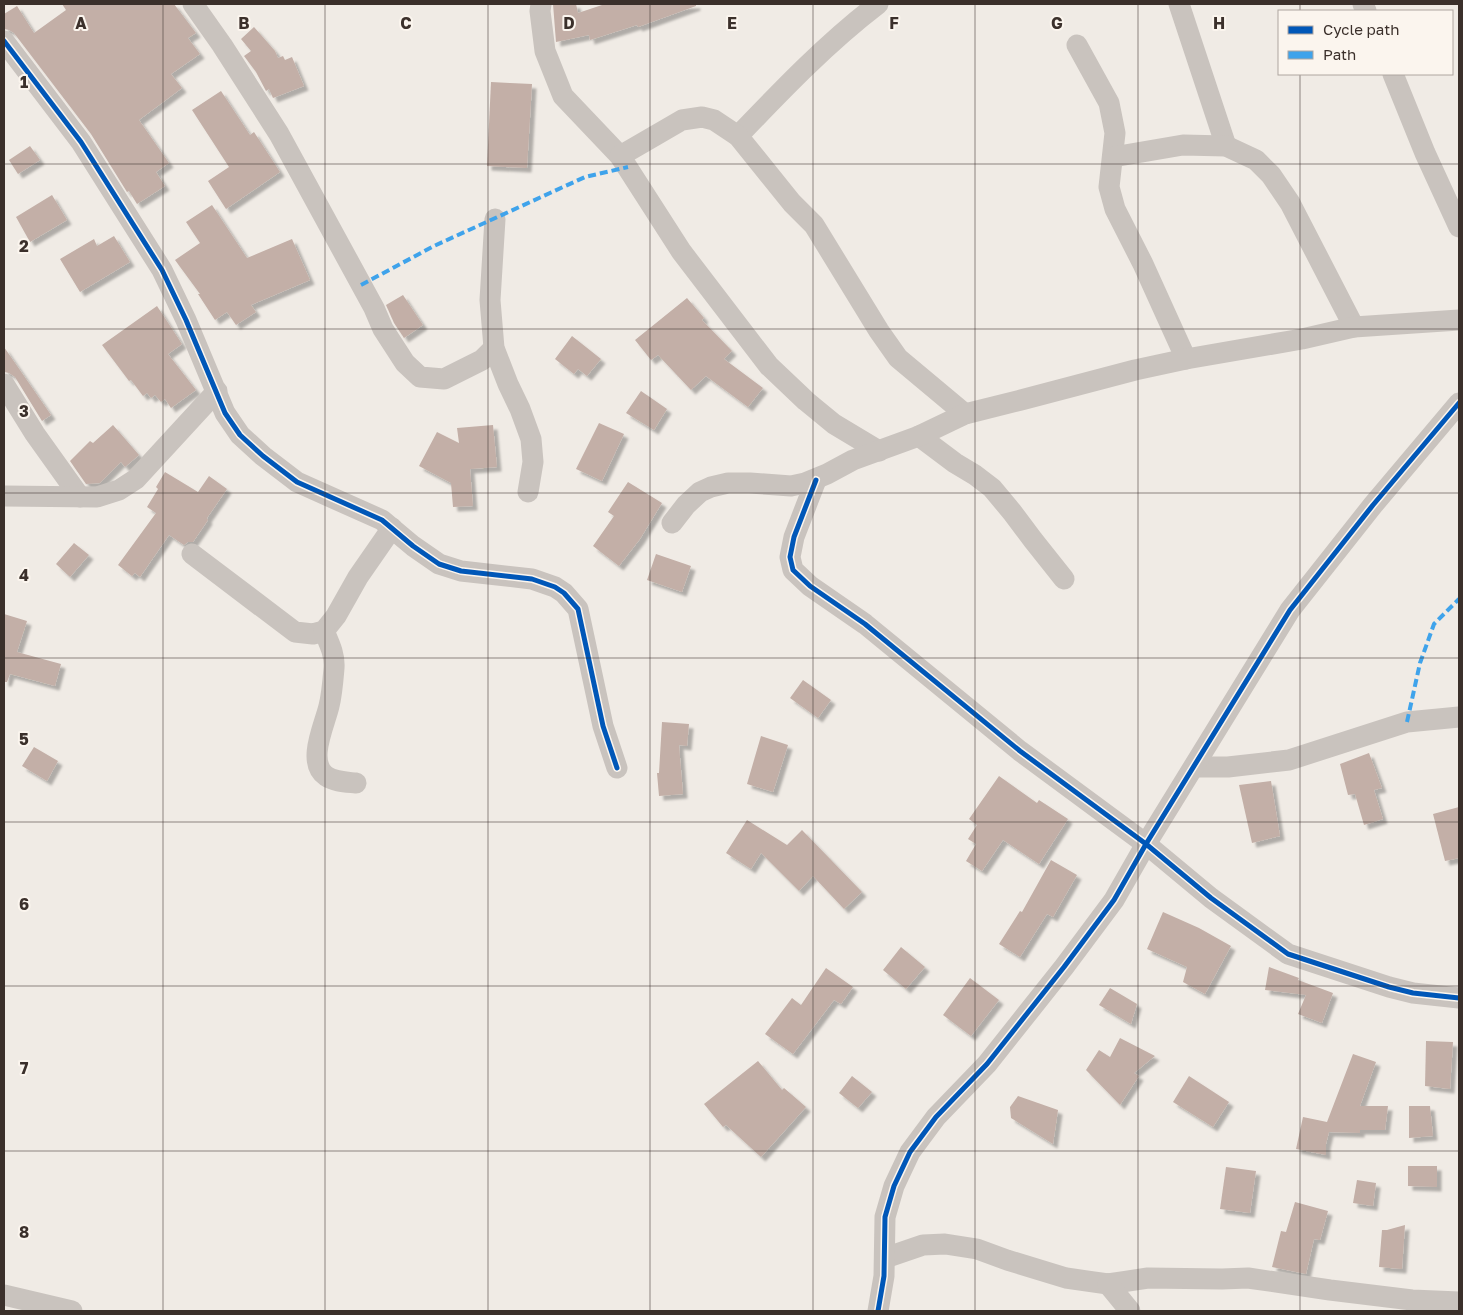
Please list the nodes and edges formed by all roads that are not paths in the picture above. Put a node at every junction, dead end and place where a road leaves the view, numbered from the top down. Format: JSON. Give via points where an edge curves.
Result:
{"nodes":[{"id":1,"x":193,"y":4,"type":"edge"},
{"id":2,"x":878,"y":4,"type":"edge"},
{"id":3,"x":1179,"y":4,"type":"edge"},
{"id":4,"x":538,"y":6,"type":"edge"},
{"id":5,"x":4,"y":41,"type":"edge"},
{"id":6,"x":1077,"y":45,"type":"dead end"},
{"id":7,"x":1392,"y":75,"type":"edge"},
{"id":8,"x":738,"y":136,"type":"junction"},
{"id":9,"x":1226,"y":146,"type":"junction"},
{"id":10,"x":620,"y":156,"type":"junction"},
{"id":11,"x":1114,"y":156,"type":"junction"},
{"id":12,"x":495,"y":218,"type":"dead end"},
{"id":13,"x":1459,"y":227,"type":"edge"},
{"id":14,"x":1459,"y":320,"type":"edge"},
{"id":15,"x":1354,"y":327,"type":"junction"},
{"id":16,"x":494,"y":348,"type":"junction"},
{"id":17,"x":1186,"y":359,"type":"junction"},
{"id":18,"x":4,"y":384,"type":"edge"},
{"id":19,"x":216,"y":391,"type":"junction"},
{"id":20,"x":1459,"y":403,"type":"edge"},
{"id":21,"x":965,"y":414,"type":"junction"},
{"id":22,"x":919,"y":436,"type":"junction"},
{"id":23,"x":879,"y":451,"type":"junction"},
{"id":24,"x":816,"y":480,"type":"junction"},
{"id":25,"x":528,"y":492,"type":"dead end"},
{"id":26,"x":4,"y":496,"type":"edge"},
{"id":27,"x":80,"y":497,"type":"junction"},
{"id":28,"x":672,"y":523,"type":"dead end"},
{"id":29,"x":392,"y":528,"type":"junction"},
{"id":30,"x":192,"y":554,"type":"dead end"},
{"id":31,"x":1064,"y":579,"type":"dead end"},
{"id":32,"x":324,"y":630,"type":"junction"},
{"id":33,"x":1459,"y":717,"type":"edge"},
{"id":34,"x":617,"y":768,"type":"dead end"},
{"id":35,"x":1194,"y":768,"type":"junction"},
{"id":36,"x":356,"y":783,"type":"dead end"},
{"id":37,"x":1146,"y":844,"type":"junction"},
{"id":38,"x":1459,"y":998,"type":"edge"},
{"id":39,"x":885,"y":1258,"type":"junction"},
{"id":40,"x":1108,"y":1284,"type":"junction"},
{"id":41,"x":4,"y":1295,"type":"edge"},
{"id":42,"x":1459,"y":1302,"type":"edge"},
{"id":43,"x":72,"y":1311,"type":"edge"},
{"id":44,"x":878,"y":1311,"type":"edge"},
{"id":45,"x":1130,"y":1311,"type":"edge"}],
"edges":[{"from":1,"to":16,"type":"street","via":[[279,134],[404,363],[420,377],[444,379],[482,360]]},
{"from":2,"to":8,"type":"street","via":[[810,61]]},
{"from":3,"to":9,"type":"street"},
{"from":4,"to":10,"type":"street","via":[[545,51],[563,96]]},
{"from":5,"to":19,"type":"street","via":[[81,142],[162,270]]},
{"from":6,"to":11,"type":"street","via":[[1109,103],[1116,133]]},
{"from":7,"to":13,"type":"street"},
{"from":8,"to":10,"type":"street","via":[[714,120],[702,117],[682,120]]},
{"from":8,"to":21,"type":"street","via":[[814,226],[898,358]]},
{"from":9,"to":11,"type":"street","via":[[1183,145]]},
{"from":9,"to":15,"type":"street","via":[[1256,160],[1271,175],[1290,203]]},
{"from":10,"to":23,"type":"street","via":[[681,251],[769,366],[834,424]]},
{"from":11,"to":17,"type":"street","via":[[1110,187],[1115,209]]},
{"from":12,"to":16,"type":"street","via":[[490,300]]},
{"from":14,"to":15,"type":"street"},
{"from":15,"to":17,"type":"street"},
{"from":16,"to":25,"type":"street","via":[[531,439],[533,462]]},
{"from":17,"to":21,"type":"street"},
{"from":18,"to":27,"type":"street"},
{"from":19,"to":27,"type":"street","via":[[136,478],[119,490],[97,497]]},
{"from":19,"to":29,"type":"street","via":[[225,413],[240,435],[262,456],[297,482],[382,520]]},
{"from":20,"to":35,"type":"street","via":[[1372,505],[1290,610]]},
{"from":21,"to":22,"type":"street"},
{"from":22,"to":23,"type":"street"},
{"from":22,"to":31,"type":"street","via":[[992,488]]},
{"from":23,"to":24,"type":"street","via":[[852,460]]},
{"from":24,"to":28,"type":"street","via":[[791,486],[728,483],[711,487],[700,492]]},
{"from":24,"to":37,"type":"street","via":[[794,537],[790,558],[793,570],[810,586],[865,624],[1020,751]]},
{"from":26,"to":27,"type":"street"},
{"from":29,"to":32,"type":"street"},
{"from":29,"to":34,"type":"street","via":[[439,564],[461,571],[532,579],[564,592],[578,608],[603,726]]},
{"from":30,"to":32,"type":"street","via":[[295,632],[313,634]]},
{"from":32,"to":36,"type":"street","via":[[332,647],[334,665],[329,707],[321,730],[317,758],[325,776]]},
{"from":33,"to":35,"type":"street","via":[[1407,722],[1289,760]]},
{"from":35,"to":37,"type":"street"},
{"from":37,"to":38,"type":"street","via":[[1211,898],[1288,954],[1389,987]]},
{"from":37,"to":39,"type":"street","via":[[1114,900],[1064,967],[987,1064],[936,1117],[910,1152],[894,1186],[885,1217]]},
{"from":39,"to":40,"type":"street","via":[[923,1245],[945,1244],[977,1248],[1066,1278]]},
{"from":39,"to":44,"type":"street"},
{"from":40,"to":42,"type":"street","via":[[1148,1278],[1248,1278],[1412,1300]]},
{"from":40,"to":45,"type":"street"},
{"from":41,"to":43,"type":"street"}]}
